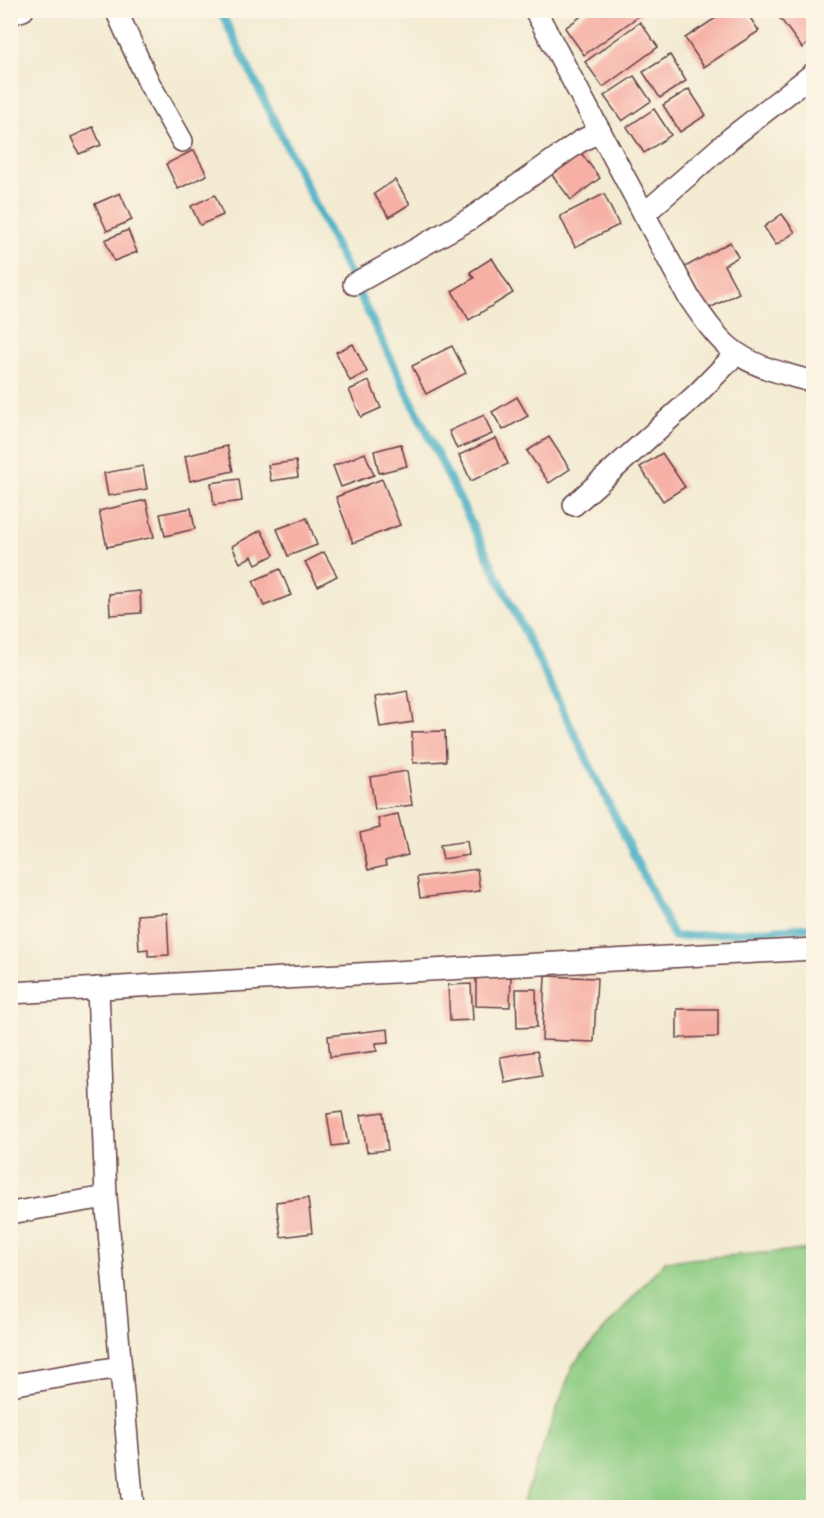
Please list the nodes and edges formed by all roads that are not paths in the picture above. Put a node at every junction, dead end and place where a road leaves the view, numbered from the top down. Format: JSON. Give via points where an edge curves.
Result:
{"nodes":[{"id":1,"x":23,"y":10,"type":"edge"},
{"id":2,"x":116,"y":10,"type":"edge"},
{"id":3,"x":535,"y":10,"type":"edge"},
{"id":4,"x":10,"y":14,"type":"edge"},
{"id":5,"x":813,"y":73,"type":"edge"},
{"id":6,"x":600,"y":131,"type":"junction"},
{"id":7,"x":182,"y":141,"type":"dead end"},
{"id":8,"x":644,"y":214,"type":"junction"},
{"id":9,"x":354,"y":284,"type":"dead end"},
{"id":10,"x":736,"y":354,"type":"junction"},
{"id":11,"x":813,"y":381,"type":"edge"},
{"id":12,"x":574,"y":505,"type":"dead end"},
{"id":13,"x":813,"y":949,"type":"edge"},
{"id":14,"x":99,"y":988,"type":"junction"},
{"id":15,"x":10,"y":993,"type":"edge"},
{"id":16,"x":106,"y":1197,"type":"junction"},
{"id":17,"x":10,"y":1213,"type":"edge"},
{"id":18,"x":120,"y":1367,"type":"junction"},
{"id":19,"x":10,"y":1385,"type":"edge"},
{"id":20,"x":133,"y":1508,"type":"edge"}],
"edges":[{"from":1,"to":4,"type":"street"},
{"from":2,"to":7,"type":"street","via":[[149,83]]},
{"from":3,"to":6,"type":"street"},
{"from":5,"to":8,"type":"street"},
{"from":6,"to":8,"type":"street"},
{"from":6,"to":9,"type":"street","via":[[470,219]]},
{"from":8,"to":10,"type":"street","via":[[688,296],[716,337]]},
{"from":10,"to":11,"type":"street","via":[[759,367]]},
{"from":10,"to":12,"type":"street"},
{"from":13,"to":14,"type":"street"},
{"from":14,"to":15,"type":"street"},
{"from":14,"to":16,"type":"street"},
{"from":16,"to":17,"type":"street"},
{"from":16,"to":18,"type":"street"},
{"from":18,"to":19,"type":"street"},
{"from":18,"to":20,"type":"street"}]}
